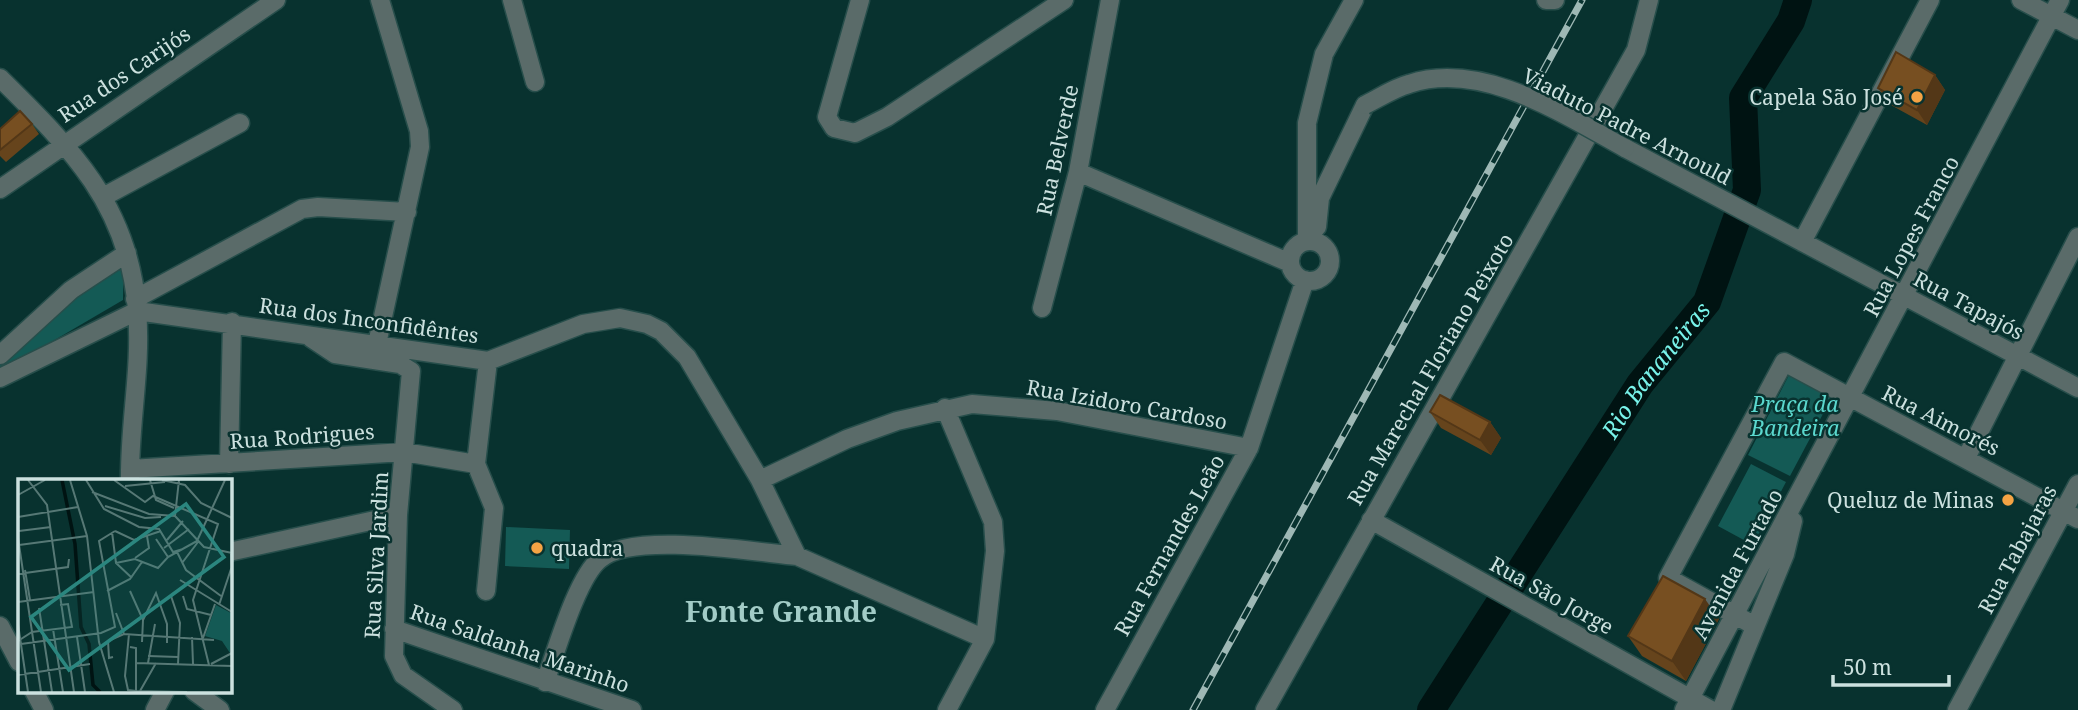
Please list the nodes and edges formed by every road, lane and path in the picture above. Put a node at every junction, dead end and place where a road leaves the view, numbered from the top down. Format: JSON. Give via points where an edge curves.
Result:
{"nodes":[{"id":1,"x":276,"y":0,"type":"edge"},
{"id":2,"x":380,"y":0,"type":"edge"},
{"id":3,"x":512,"y":0,"type":"edge"},
{"id":4,"x":860,"y":0,"type":"edge"},
{"id":5,"x":1064,"y":0,"type":"edge"},
{"id":6,"x":1110,"y":0,"type":"edge"},
{"id":7,"x":1353,"y":0,"type":"edge"},
{"id":8,"x":1649,"y":0,"type":"edge"},
{"id":9,"x":1930,"y":0,"type":"edge"},
{"id":10,"x":2021,"y":0,"type":"edge"},
{"id":11,"x":2056,"y":8,"type":"edge"},
{"id":12,"x":2078,"y":30,"type":"edge"},
{"id":13,"x":0,"y":78,"type":"edge"},
{"id":14,"x":535,"y":82,"type":"dead end"},
{"id":15,"x":240,"y":122,"type":"dead end"},
{"id":16,"x":65,"y":142,"type":"junction"},
{"id":17,"x":1078,"y":172,"type":"junction"},
{"id":18,"x":0,"y":189,"type":"edge"},
{"id":19,"x":103,"y":197,"type":"junction"},
{"id":20,"x":407,"y":212,"type":"junction"},
{"id":21,"x":2078,"y":237,"type":"edge"},
{"id":22,"x":1311,"y":241,"type":"junction"},
{"id":23,"x":1802,"y":242,"type":"junction"},
{"id":24,"x":127,"y":253,"type":"junction"},
{"id":25,"x":1290,"y":264,"type":"junction"},
{"id":26,"x":1305,"y":281,"type":"junction"},
{"id":27,"x":1905,"y":296,"type":"junction"},
{"id":28,"x":136,"y":305,"type":"junction"},
{"id":29,"x":1042,"y":307,"type":"dead end"},
{"id":30,"x":232,"y":322,"type":"junction"},
{"id":31,"x":311,"y":338,"type":"junction"},
{"id":32,"x":377,"y":344,"type":"junction"},
{"id":33,"x":0,"y":355,"type":"edge"},
{"id":34,"x":2017,"y":356,"type":"junction"},
{"id":35,"x":488,"y":361,"type":"junction"},
{"id":36,"x":0,"y":378,"type":"edge"},
{"id":37,"x":2078,"y":388,"type":"edge"},
{"id":38,"x":1850,"y":399,"type":"junction"},
{"id":39,"x":945,"y":408,"type":"junction"},
{"id":40,"x":1249,"y":447,"type":"junction"},
{"id":41,"x":404,"y":452,"type":"junction"},
{"id":42,"x":1966,"y":458,"type":"junction"},
{"id":43,"x":229,"y":464,"type":"junction"},
{"id":44,"x":476,"y":464,"type":"junction"},
{"id":45,"x":130,"y":475,"type":"edge"},
{"id":46,"x":760,"y":480,"type":"junction"},
{"id":47,"x":2078,"y":484,"type":"edge"},
{"id":48,"x":1801,"y":492,"type":"junction"},
{"id":49,"x":398,"y":515,"type":"junction"},
{"id":50,"x":2071,"y":515,"type":"edge"},
{"id":51,"x":1370,"y":520,"type":"junction"},
{"id":52,"x":231,"y":552,"type":"edge"},
{"id":53,"x":797,"y":556,"type":"junction"},
{"id":54,"x":486,"y":591,"type":"dead end"},
{"id":55,"x":1735,"y":615,"type":"junction"},
{"id":56,"x":1755,"y":626,"type":"junction"},
{"id":57,"x":1,"y":629,"type":"edge"},
{"id":58,"x":394,"y":629,"type":"junction"},
{"id":59,"x":985,"y":639,"type":"junction"},
{"id":60,"x":18,"y":660,"type":"edge"},
{"id":61,"x":545,"y":682,"type":"junction"},
{"id":62,"x":35,"y":692,"type":"edge"},
{"id":63,"x":164,"y":692,"type":"edge"},
{"id":64,"x":195,"y":692,"type":"edge"},
{"id":65,"x":1687,"y":705,"type":"edge"},
{"id":66,"x":44,"y":710,"type":"edge"},
{"id":67,"x":155,"y":710,"type":"edge"},
{"id":68,"x":220,"y":710,"type":"edge"},
{"id":69,"x":453,"y":710,"type":"edge"},
{"id":70,"x":632,"y":710,"type":"edge"},
{"id":71,"x":947,"y":710,"type":"edge"},
{"id":72,"x":1105,"y":710,"type":"edge"},
{"id":73,"x":1265,"y":710,"type":"edge"},
{"id":74,"x":1711,"y":710,"type":"edge"},
{"id":75,"x":1720,"y":710,"type":"edge"},
{"id":76,"x":1957,"y":710,"type":"edge"}],
"edges":[{"from":1,"to":16,"type":"street","name":"Rua dos Carijós"},
{"from":2,"to":20,"type":"street","via":[[419,131]]},
{"from":3,"to":14,"type":"street"},
{"from":4,"to":5,"type":"street","via":[[827,117],[842,133],[855,133],[877,123]]},
{"from":6,"to":17,"type":"street","name":"Rua Belverde"},
{"from":7,"to":22,"type":"street","via":[[1324,54],[1307,123]]},
{"from":8,"to":51,"type":"street","name":"Rua Marechal Floriano Peixoto","via":[[1636,50]]},
{"from":9,"to":23,"type":"street"},
{"from":10,"to":11,"type":"street"},
{"from":11,"to":12,"type":"street"},
{"from":11,"to":27,"type":"street","name":"Rua Lopes Franco"},
{"from":13,"to":16,"type":"street"},
{"from":15,"to":19,"type":"street"},
{"from":16,"to":18,"type":"street","name":"Rua dos Carijós"},
{"from":16,"to":19,"type":"street"},
{"from":17,"to":25,"type":"street"},
{"from":17,"to":29,"type":"street","name":"Rua Belverde"},
{"from":19,"to":24,"type":"street"},
{"from":20,"to":28,"type":"street","via":[[302,209]]},
{"from":20,"to":32,"type":"street"},
{"from":21,"to":34,"type":"street"},
{"from":22,"to":23,"type":"street","name":"Viaduto Padre Arnould","bridge":true,"via":[[1320,198],[1365,105],[1409,83],[1461,77],[1501,88],[1564,115]]},
{"from":22,"to":25,"type":"street","via":[[1294,248]]},
{"from":22,"to":26,"type":"street","via":[[1328,250],[1330,266],[1321,278]]},
{"from":23,"to":27,"type":"street","name":"Rua Tapajós"},
{"from":24,"to":28,"type":"street"},
{"from":24,"to":33,"type":"street","via":[[71,290]]},
{"from":25,"to":26,"type":"street"},
{"from":26,"to":40,"type":"street","name":"Rua Fernandes Leão"},
{"from":27,"to":34,"type":"street","name":"Rua Tapajós"},
{"from":27,"to":38,"type":"street","name":"Rua Lopes Franco"},
{"from":28,"to":30,"type":"street","name":"Rua dos Inconfidêntes"},
{"from":28,"to":36,"type":"street"},
{"from":28,"to":45,"type":"street"},
{"from":30,"to":31,"type":"street","name":"Rua dos Inconfidêntes"},
{"from":30,"to":43,"type":"street"},
{"from":31,"to":32,"type":"street","name":"Rua dos Inconfidêntes"},
{"from":31,"to":41,"type":"street","name":"Rua Silva Jardim","via":[[335,354],[411,371]]},
{"from":32,"to":35,"type":"street","name":"Rua dos Inconfidêntes"},
{"from":34,"to":37,"type":"street","name":"Rua Tapajós"},
{"from":34,"to":42,"type":"street"},
{"from":35,"to":44,"type":"street"},
{"from":35,"to":46,"type":"street","name":"Rua dos Inconfidêntes","via":[[583,324],[620,318],[647,324],[661,331],[687,357]]},
{"from":38,"to":42,"type":"street","name":"Rua Aimorés"},
{"from":38,"to":48,"type":"street","name":"Rua Lopes Franco"},
{"from":38,"to":55,"type":"street","name":"Rua Aimorés","via":[[1784,362],[1668,578]]},
{"from":39,"to":40,"type":"street","name":"Rua Izidoro Cardoso","via":[[972,404],[1057,411]]},
{"from":39,"to":46,"type":"street","name":"Rua Izidoro Cardoso","via":[[847,439]]},
{"from":39,"to":59,"type":"street","via":[[993,522],[995,551]]},
{"from":40,"to":72,"type":"street","name":"Rua Fernandes Leão"},
{"from":41,"to":43,"type":"street","name":"Rua Rodrigues"},
{"from":41,"to":44,"type":"street","name":"Rua Rodrigues"},
{"from":41,"to":49,"type":"street","name":"Rua Silva Jardim"},
{"from":42,"to":50,"type":"street","name":"Rua Aimorés"},
{"from":43,"to":45,"type":"street","name":"Rua Rodrigues"},
{"from":44,"to":54,"type":"street","via":[[494,508]]},
{"from":46,"to":53,"type":"street","name":"Rua dos Inconfidêntes"},
{"from":47,"to":50,"type":"street","name":"Rua Tabajaras"},
{"from":48,"to":55,"type":"street","name":"Avenida Furtado"},
{"from":48,"to":56,"type":"street","name":"Avenida Furtado","via":[[1785,554]]},
{"from":49,"to":52,"type":"street"},
{"from":49,"to":58,"type":"street","name":"Rua Silva Jardim"},
{"from":50,"to":76,"type":"street","name":"Rua Tabajaras"},
{"from":51,"to":65,"type":"street","name":"Rua São Jorge","via":[[1533,609]]},
{"from":51,"to":73,"type":"street","name":"Rua Marechal Floriano Peixoto"},
{"from":53,"to":59,"type":"street"},
{"from":53,"to":61,"type":"street","via":[[689,545],[631,545],[600,558],[582,584]]},
{"from":55,"to":56,"type":"street"},
{"from":55,"to":65,"type":"street","name":"Avenida Furtado"},
{"from":56,"to":75,"type":"street","name":"Avenida Furtado"},
{"from":57,"to":60,"type":"street"},
{"from":58,"to":61,"type":"street","name":"Rua Saldanha Marinho"},
{"from":58,"to":69,"type":"street","name":"Rua Silva Jardim","via":[[394,656],[403,675]]},
{"from":59,"to":71,"type":"street"},
{"from":61,"to":70,"type":"street","name":"Rua Saldanha Marinho"},
{"from":62,"to":66,"type":"street"},
{"from":63,"to":67,"type":"street"},
{"from":64,"to":68,"type":"street"},
{"from":65,"to":74,"type":"street","name":"Rua São Jorge"}]}
